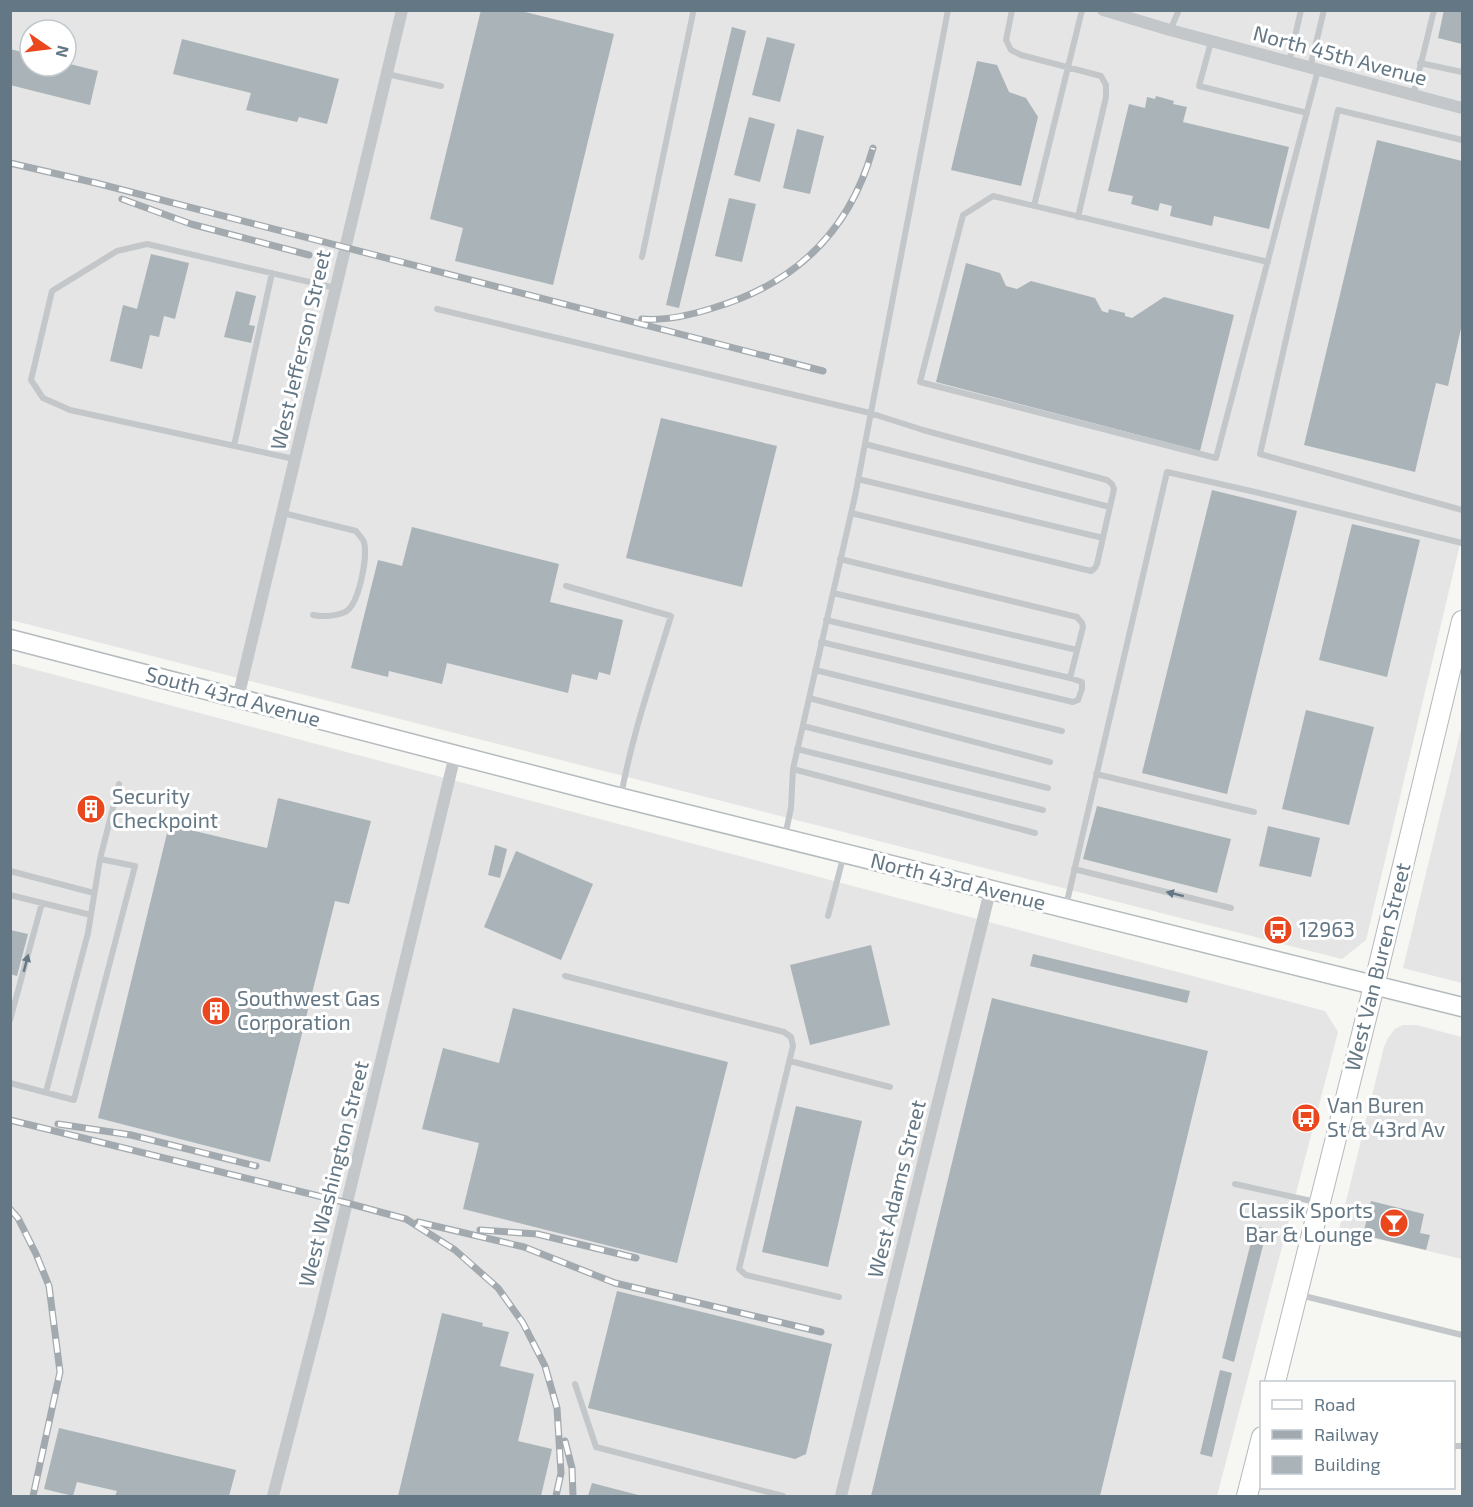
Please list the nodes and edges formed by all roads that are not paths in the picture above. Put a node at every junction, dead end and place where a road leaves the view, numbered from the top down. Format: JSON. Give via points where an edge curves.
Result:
{"nodes":[{"id":1,"x":402,"y":10,"type":"edge"},
{"id":2,"x":948,"y":10,"type":"edge"},
{"id":3,"x":1012,"y":10,"type":"edge"},
{"id":4,"x":1082,"y":10,"type":"edge"},
{"id":5,"x":1103,"y":10,"type":"edge"},
{"id":6,"x":1179,"y":10,"type":"edge"},
{"id":7,"x":1324,"y":10,"type":"edge"},
{"id":8,"x":1434,"y":10,"type":"edge"},
{"id":9,"x":1299,"y":11,"type":"edge"},
{"id":10,"x":693,"y":14,"type":"dead end"},
{"id":11,"x":1170,"y":30,"type":"junction"},
{"id":12,"x":1211,"y":42,"type":"junction"},
{"id":13,"x":1289,"y":63,"type":"junction"},
{"id":14,"x":1420,"y":63,"type":"junction"},
{"id":15,"x":1068,"y":67,"type":"junction"},
{"id":16,"x":1314,"y":69,"type":"junction"},
{"id":17,"x":1462,"y":72,"type":"edge"},
{"id":18,"x":387,"y":74,"type":"junction"},
{"id":19,"x":441,"y":86,"type":"dead end"},
{"id":20,"x":1413,"y":96,"type":"junction"},
{"id":21,"x":1462,"y":108,"type":"edge"},
{"id":22,"x":1307,"y":113,"type":"junction"},
{"id":23,"x":1462,"y":140,"type":"edge"},
{"id":24,"x":1034,"y":206,"type":"junction"},
{"id":25,"x":1078,"y":217,"type":"junction"},
{"id":26,"x":642,"y":257,"type":"dead end"},
{"id":27,"x":1268,"y":262,"type":"junction"},
{"id":28,"x":272,"y":273,"type":"junction"},
{"id":29,"x":336,"y":288,"type":"junction"},
{"id":30,"x":437,"y":309,"type":"dead end"},
{"id":31,"x":870,"y":413,"type":"junction"},
{"id":32,"x":864,"y":444,"type":"junction"},
{"id":33,"x":234,"y":446,"type":"junction"},
{"id":34,"x":295,"y":459,"type":"junction"},
{"id":35,"x":858,"y":479,"type":"junction"},
{"id":36,"x":1110,"y":507,"type":"junction"},
{"id":37,"x":1462,"y":510,"type":"edge"},
{"id":38,"x":282,"y":513,"type":"junction"},
{"id":39,"x":851,"y":513,"type":"junction"},
{"id":40,"x":1103,"y":538,"type":"junction"},
{"id":41,"x":1462,"y":543,"type":"edge"},
{"id":42,"x":840,"y":559,"type":"junction"},
{"id":43,"x":566,"y":586,"type":"dead end"},
{"id":44,"x":833,"y":593,"type":"junction"},
{"id":45,"x":313,"y":615,"type":"dead end"},
{"id":46,"x":826,"y":620,"type":"junction"},
{"id":47,"x":1462,"y":621,"type":"edge"},
{"id":48,"x":10,"y":639,"type":"edge"},
{"id":49,"x":821,"y":642,"type":"junction"},
{"id":50,"x":1077,"y":650,"type":"junction"},
{"id":51,"x":815,"y":670,"type":"junction"},
{"id":52,"x":1070,"y":678,"type":"junction"},
{"id":53,"x":238,"y":698,"type":"junction"},
{"id":54,"x":809,"y":698,"type":"junction"},
{"id":55,"x":803,"y":726,"type":"junction"},
{"id":56,"x":1062,"y":731,"type":"dead end"},
{"id":57,"x":798,"y":749,"type":"junction"},
{"id":58,"x":455,"y":755,"type":"junction"},
{"id":59,"x":1050,"y":762,"type":"dead end"},
{"id":60,"x":793,"y":769,"type":"junction"},
{"id":61,"x":1096,"y":774,"type":"junction"},
{"id":62,"x":119,"y":784,"type":"dead end"},
{"id":63,"x":1048,"y":788,"type":"dead end"},
{"id":64,"x":620,"y":797,"type":"junction"},
{"id":65,"x":1043,"y":810,"type":"dead end"},
{"id":66,"x":1254,"y":812,"type":"dead end"},
{"id":67,"x":1035,"y":833,"type":"dead end"},
{"id":68,"x":784,"y":838,"type":"junction"},
{"id":69,"x":844,"y":854,"type":"junction"},
{"id":70,"x":100,"y":859,"type":"junction"},
{"id":71,"x":1074,"y":869,"type":"junction"},
{"id":72,"x":10,"y":872,"type":"edge"},
{"id":73,"x":990,"y":891,"type":"junction"},
{"id":74,"x":94,"y":893,"type":"junction"},
{"id":75,"x":10,"y":895,"type":"edge"},
{"id":76,"x":42,"y":903,"type":"junction"},
{"id":77,"x":1232,"y":908,"type":"dead end"},
{"id":78,"x":1065,"y":909,"type":"junction"},
{"id":79,"x":91,"y":915,"type":"junction"},
{"id":80,"x":828,"y":916,"type":"dead end"},
{"id":81,"x":565,"y":976,"type":"dead end"},
{"id":82,"x":1374,"y":986,"type":"junction"},
{"id":83,"x":1462,"y":1007,"type":"edge"},
{"id":84,"x":10,"y":1020,"type":"edge"},
{"id":85,"x":790,"y":1061,"type":"junction"},
{"id":86,"x":10,"y":1083,"type":"edge"},
{"id":87,"x":890,"y":1088,"type":"dead end"},
{"id":88,"x":46,"y":1092,"type":"junction"},
{"id":89,"x":1235,"y":1184,"type":"dead end"},
{"id":90,"x":1319,"y":1203,"type":"junction"},
{"id":91,"x":1297,"y":1294,"type":"junction"},
{"id":92,"x":839,"y":1297,"type":"dead end"},
{"id":93,"x":1462,"y":1335,"type":"edge"},
{"id":94,"x":1275,"y":1381,"type":"edge"},
{"id":95,"x":575,"y":1384,"type":"dead end"},
{"id":96,"x":1260,"y":1445,"type":"edge"},
{"id":97,"x":273,"y":1497,"type":"edge"},
{"id":98,"x":783,"y":1497,"type":"edge"},
{"id":99,"x":841,"y":1497,"type":"edge"},
{"id":100,"x":1247,"y":1497,"type":"edge"}],
"edges":[{"from":1,"to":18,"type":"street","name":"West Jefferson Street"},
{"from":2,"to":31,"type":"lane"},
{"from":3,"to":15,"type":"lane","via":[[1006,40],[1011,50]]},
{"from":4,"to":15,"type":"lane"},
{"from":5,"to":11,"type":"street","name":"North 45th Avenue"},
{"from":6,"to":11,"type":"lane"},
{"from":7,"to":16,"type":"lane"},
{"from":8,"to":14,"type":"lane"},
{"from":9,"to":13,"type":"lane"},
{"from":10,"to":26,"type":"lane"},
{"from":11,"to":12,"type":"street","name":"North 45th Avenue"},
{"from":12,"to":13,"type":"street","name":"North 45th Avenue"},
{"from":12,"to":22,"type":"lane","via":[[1199,86]]},
{"from":13,"to":16,"type":"street","name":"North 45th Avenue"},
{"from":14,"to":17,"type":"lane"},
{"from":14,"to":20,"type":"lane"},
{"from":15,"to":24,"type":"lane"},
{"from":15,"to":25,"type":"lane","via":[[1101,76],[1106,85]]},
{"from":16,"to":20,"type":"street","name":"North 45th Avenue"},
{"from":16,"to":22,"type":"lane"},
{"from":18,"to":19,"type":"lane"},
{"from":18,"to":29,"type":"street","name":"West Jefferson Street"},
{"from":20,"to":21,"type":"street","name":"North 45th Avenue"},
{"from":22,"to":27,"type":"lane"},
{"from":23,"to":37,"type":"lane","via":[[1338,110],[1260,454]]},
{"from":24,"to":25,"type":"lane"},
{"from":24,"to":27,"type":"lane","via":[[993,196],[963,215],[920,382],[1216,458]]},
{"from":25,"to":27,"type":"lane"},
{"from":28,"to":29,"type":"lane"},
{"from":28,"to":33,"type":"lane"},
{"from":28,"to":33,"type":"lane","via":[[147,244],[117,251],[52,291],[31,380],[43,398],[70,410]]},
{"from":29,"to":34,"type":"street","name":"West Jefferson Street"},
{"from":30,"to":31,"type":"lane"},
{"from":31,"to":32,"type":"lane"},
{"from":31,"to":36,"type":"lane","via":[[1107,480],[1114,489]]},
{"from":32,"to":35,"type":"lane"},
{"from":32,"to":36,"type":"lane"},
{"from":33,"to":34,"type":"lane"},
{"from":34,"to":38,"type":"street","name":"West Jefferson Street"},
{"from":35,"to":39,"type":"lane"},
{"from":35,"to":40,"type":"lane"},
{"from":36,"to":40,"type":"lane"},
{"from":38,"to":45,"type":"lane","via":[[356,531],[364,542],[356,600],[347,611],[323,617]]},
{"from":38,"to":53,"type":"street","name":"West Jefferson Street"},
{"from":39,"to":40,"type":"lane","via":[[1087,571],[1095,568]]},
{"from":39,"to":42,"type":"lane"},
{"from":41,"to":61,"type":"lane","via":[[1167,472]]},
{"from":42,"to":44,"type":"lane"},
{"from":42,"to":50,"type":"lane","via":[[1077,617],[1083,627]]},
{"from":43,"to":64,"type":"lane","via":[[671,616]]},
{"from":44,"to":46,"type":"lane"},
{"from":44,"to":50,"type":"lane"},
{"from":46,"to":49,"type":"lane"},
{"from":46,"to":52,"type":"lane"},
{"from":47,"to":82,"type":"main road","name":"West Van Buren Street"},
{"from":48,"to":53,"type":"main road","name":"South 43rd Avenue"},
{"from":49,"to":51,"type":"lane"},
{"from":49,"to":52,"type":"lane","via":[[1075,702],[1083,682]]},
{"from":50,"to":52,"type":"lane"},
{"from":51,"to":54,"type":"lane"},
{"from":51,"to":56,"type":"lane"},
{"from":53,"to":58,"type":"main road","name":"South 43rd Avenue"},
{"from":54,"to":55,"type":"lane"},
{"from":54,"to":59,"type":"lane"},
{"from":55,"to":57,"type":"lane"},
{"from":55,"to":63,"type":"lane"},
{"from":57,"to":60,"type":"lane"},
{"from":57,"to":65,"type":"lane"},
{"from":58,"to":64,"type":"main road","name":"North 43rd Avenue"},
{"from":58,"to":97,"type":"street","name":"West Washington Street"},
{"from":60,"to":67,"type":"lane"},
{"from":60,"to":68,"type":"lane"},
{"from":61,"to":66,"type":"lane"},
{"from":61,"to":71,"type":"lane"},
{"from":62,"to":70,"type":"lane"},
{"from":64,"to":68,"type":"main road","name":"North 43rd Avenue"},
{"from":68,"to":69,"type":"main road","name":"North 43rd Avenue"},
{"from":69,"to":73,"type":"main road","name":"North 43rd Avenue"},
{"from":69,"to":80,"type":"lane"},
{"from":70,"to":74,"type":"lane"},
{"from":70,"to":88,"type":"lane","via":[[135,866],[74,1100]]},
{"from":77,"to":71,"type":"lane","one_way":true},
{"from":71,"to":78,"type":"lane"},
{"from":72,"to":74,"type":"lane"},
{"from":73,"to":78,"type":"main road","name":"North 43rd Avenue"},
{"from":73,"to":99,"type":"street","name":"West Adams Street"},
{"from":74,"to":79,"type":"lane"},
{"from":75,"to":76,"type":"lane"},
{"from":76,"to":79,"type":"lane"},
{"from":84,"to":76,"type":"lane","one_way":true},
{"from":78,"to":82,"type":"main road","name":"North 43rd Avenue"},
{"from":79,"to":88,"type":"lane"},
{"from":81,"to":85,"type":"lane","via":[[783,1032],[791,1037]]},
{"from":82,"to":83,"type":"main road","name":"North 43rd Avenue"},
{"from":82,"to":90,"type":"main road","name":"West Van Buren Street"},
{"from":85,"to":87,"type":"lane"},
{"from":85,"to":92,"type":"lane","via":[[739,1269],[746,1275]]},
{"from":86,"to":88,"type":"lane"},
{"from":89,"to":90,"type":"lane"},
{"from":90,"to":91,"type":"main road","name":"West Van Buren Street"},
{"from":91,"to":93,"type":"lane"},
{"from":91,"to":94,"type":"main road","name":"West Van Buren Street"},
{"from":95,"to":98,"type":"lane","via":[[596,1447]]},
{"from":96,"to":100,"type":"main road"}]}
